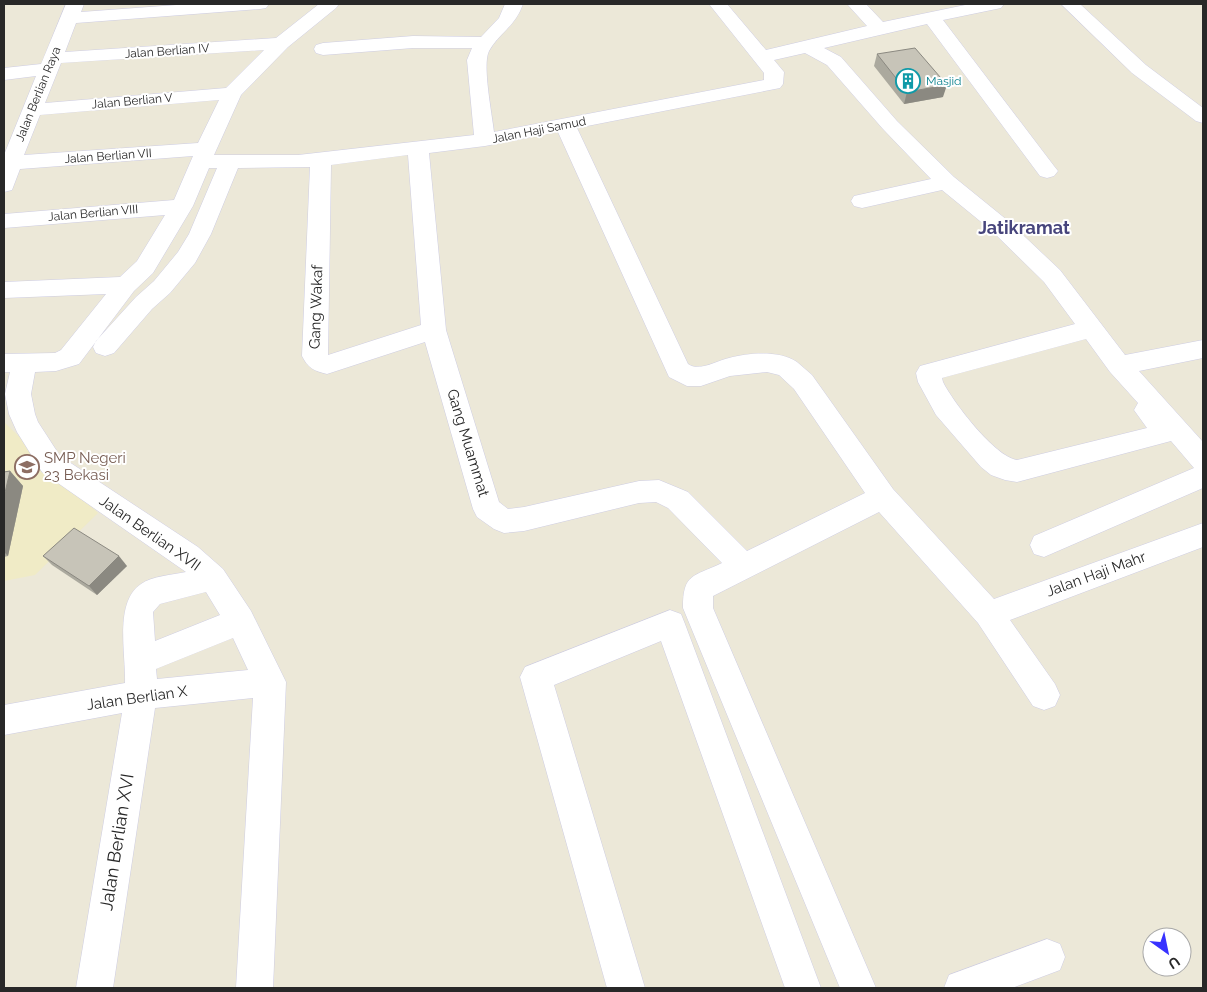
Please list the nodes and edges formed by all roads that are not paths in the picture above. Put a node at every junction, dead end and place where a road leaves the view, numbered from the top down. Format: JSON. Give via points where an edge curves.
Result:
{"nodes":[{"id":1,"x":260,"y":4,"type":"edge"},
{"id":2,"x":330,"y":4,"type":"edge"},
{"id":3,"x":514,"y":4,"type":"edge"},
{"id":4,"x":718,"y":4,"type":"edge"},
{"id":5,"x":856,"y":4,"type":"edge"},
{"id":6,"x":995,"y":4,"type":"edge"},
{"id":7,"x":1074,"y":4,"type":"edge"},
{"id":8,"x":954,"y":7,"type":"edge"},
{"id":9,"x":72,"y":11,"type":"edge"},
{"id":10,"x":931,"y":17,"type":"junction"},
{"id":11,"x":879,"y":28,"type":"junction"},
{"id":12,"x":281,"y":44,"type":"junction"},
{"id":13,"x":485,"y":44,"type":"junction"},
{"id":14,"x":808,"y":46,"type":"junction"},
{"id":15,"x":323,"y":49,"type":"dead end"},
{"id":16,"x":761,"y":56,"type":"junction"},
{"id":17,"x":51,"y":64,"type":"junction"},
{"id":18,"x":4,"y":74,"type":"edge"},
{"id":19,"x":232,"y":93,"type":"junction"},
{"id":20,"x":32,"y":110,"type":"junction"},
{"id":21,"x":1203,"y":117,"type":"edge"},
{"id":22,"x":565,"y":125,"type":"junction"},
{"id":23,"x":485,"y":140,"type":"junction"},
{"id":24,"x":418,"y":148,"type":"junction"},
{"id":25,"x":204,"y":155,"type":"junction"},
{"id":26,"x":321,"y":159,"type":"junction"},
{"id":27,"x":230,"y":161,"type":"junction"},
{"id":28,"x":11,"y":163,"type":"junction"},
{"id":29,"x":1048,"y":171,"type":"dead end"},
{"id":30,"x":946,"y":182,"type":"junction"},
{"id":31,"x":4,"y":186,"type":"edge"},
{"id":32,"x":862,"y":201,"type":"dead end"},
{"id":33,"x":182,"y":206,"type":"junction"},
{"id":34,"x":4,"y":221,"type":"edge"},
{"id":35,"x":200,"y":234,"type":"junction"},
{"id":36,"x":145,"y":266,"type":"junction"},
{"id":37,"x":126,"y":285,"type":"junction"},
{"id":38,"x":4,"y":290,"type":"edge"},
{"id":39,"x":434,"y":330,"type":"junction"},
{"id":40,"x":1084,"y":330,"type":"junction"},
{"id":41,"x":105,"y":347,"type":"dead end"},
{"id":42,"x":1203,"y":350,"type":"edge"},
{"id":43,"x":15,"y":362,"type":"edge"},
{"id":44,"x":1119,"y":365,"type":"junction"},
{"id":45,"x":1203,"y":460,"type":"edge"},
{"id":46,"x":1203,"y":476,"type":"edge"},
{"id":47,"x":883,"y":497,"type":"junction"},
{"id":48,"x":1203,"y":535,"type":"edge"},
{"id":49,"x":1044,"y":545,"type":"dead end"},
{"id":50,"x":743,"y":565,"type":"junction"},
{"id":51,"x":213,"y":578,"type":"junction"},
{"id":52,"x":989,"y":614,"type":"junction"},
{"id":53,"x":240,"y":622,"type":"junction"},
{"id":54,"x":141,"y":661,"type":"junction"},
{"id":55,"x":270,"y":682,"type":"junction"},
{"id":56,"x":141,"y":695,"type":"junction"},
{"id":57,"x":1044,"y":695,"type":"dead end"},
{"id":58,"x":4,"y":720,"type":"edge"},
{"id":59,"x":1047,"y":957,"type":"dead end"},
{"id":60,"x":798,"y":987,"type":"edge"},
{"id":61,"x":94,"y":988,"type":"edge"},
{"id":62,"x":255,"y":988,"type":"edge"},
{"id":63,"x":626,"y":988,"type":"edge"},
{"id":64,"x":858,"y":988,"type":"edge"},
{"id":65,"x":962,"y":988,"type":"edge"}],
"edges":[{"from":1,"to":9,"type":"street"},
{"from":2,"to":12,"type":"street"},
{"from":3,"to":13,"type":"street","via":[[511,17]]},
{"from":4,"to":16,"type":"street","name":"Jalan Haji Samud"},
{"from":5,"to":11,"type":"street"},
{"from":6,"to":8,"type":"street"},
{"from":7,"to":21,"type":"street","via":[[1139,69]]},
{"from":8,"to":10,"type":"street"},
{"from":9,"to":17,"type":"street","name":"Jalan Berlian Raya"},
{"from":10,"to":11,"type":"street"},
{"from":10,"to":29,"type":"street"},
{"from":11,"to":14,"type":"street"},
{"from":12,"to":17,"type":"street","name":"Jalan Berlian IV"},
{"from":12,"to":19,"type":"street"},
{"from":13,"to":15,"type":"street","via":[[413,42]]},
{"from":13,"to":23,"type":"street","via":[[478,51],[476,60]]},
{"from":14,"to":16,"type":"street"},
{"from":14,"to":30,"type":"street","via":[[834,61]]},
{"from":16,"to":22,"type":"street","name":"Jalan Haji Samud","via":[[774,72],[773,84]]},
{"from":17,"to":18,"type":"street","name":"Jalan Berlian IV"},
{"from":17,"to":20,"type":"street","name":"Jalan Berlian Raya"},
{"from":19,"to":20,"type":"street","name":"Jalan Berlian V"},
{"from":19,"to":25,"type":"street"},
{"from":20,"to":28,"type":"street","name":"Jalan Berlian Raya"},
{"from":22,"to":23,"type":"street","name":"Jalan Haji Samud"},
{"from":22,"to":47,"type":"street","via":[[678,370],[687,376],[702,376],[730,367],[767,363],[787,368],[803,382]]},
{"from":23,"to":24,"type":"street","name":"Jalan Haji Samud"},
{"from":24,"to":26,"type":"street","name":"Jalan Haji Samud"},
{"from":24,"to":39,"type":"street","name":"Gang Muammat"},
{"from":25,"to":27,"type":"street","name":"Jalan Haji Samud"},
{"from":25,"to":28,"type":"street","name":"Jalan Berlian VII"},
{"from":25,"to":33,"type":"street"},
{"from":26,"to":27,"type":"street","name":"Jalan Haji Samud"},
{"from":26,"to":39,"type":"street","name":"Gang Wakaf","via":[[314,356],[327,365]]},
{"from":27,"to":35,"type":"street"},
{"from":28,"to":31,"type":"street","name":"Jalan Berlian Raya"},
{"from":30,"to":32,"type":"street"},
{"from":30,"to":40,"type":"street","via":[[999,224],[1052,276]]},
{"from":33,"to":34,"type":"street","name":"Jalan Berlian VIII"},
{"from":33,"to":36,"type":"street"},
{"from":35,"to":36,"type":"street","via":[[158,268]]},
{"from":35,"to":41,"type":"street","via":[[187,257],[162,287]]},
{"from":36,"to":37,"type":"street"},
{"from":37,"to":38,"type":"street"},
{"from":37,"to":43,"type":"street","via":[[70,357],[56,362]]},
{"from":39,"to":50,"type":"street","name":"Gang Muammat","via":[[487,509],[504,521],[524,519],[659,490],[678,500]]},
{"from":40,"to":40,"type":"street","via":[[932,371],[929,380],[943,406],[959,425],[998,466],[1008,470],[1017,471],[1162,434],[1162,427]]},
{"from":40,"to":44,"type":"street"},
{"from":42,"to":44,"type":"street"},
{"from":43,"to":51,"type":"street","name":"Jalan Berlian XVII","via":[[22,414],[51,464],[188,556]]},
{"from":44,"to":45,"type":"street"},
{"from":46,"to":49,"type":"street"},
{"from":47,"to":50,"type":"street"},
{"from":47,"to":52,"type":"street"},
{"from":48,"to":52,"type":"street","name":"Jalan Haji Mahr"},
{"from":50,"to":64,"type":"street","via":[[698,589],[698,608]]},
{"from":51,"to":53,"type":"street","name":"Jalan Berlian XVII"},
{"from":51,"to":54,"type":"street","name":"Jalan Berlian XVI","via":[[151,594],[145,600],[139,607],[138,616]]},
{"from":52,"to":57,"type":"street"},
{"from":53,"to":54,"type":"street"},
{"from":53,"to":55,"type":"street","name":"Jalan Berlian XVII"},
{"from":54,"to":56,"type":"street","name":"Jalan Berlian XVI"},
{"from":55,"to":56,"type":"street","name":"Jalan Berlian X"},
{"from":55,"to":62,"type":"street","name":"Jalan Berlian XVII"},
{"from":56,"to":58,"type":"street","name":"Jalan Berlian X"},
{"from":56,"to":61,"type":"street","name":"Jalan Berlian XVI"},
{"from":59,"to":65,"type":"street"},
{"from":60,"to":63,"type":"street","via":[[670,624],[536,677]]}]}
